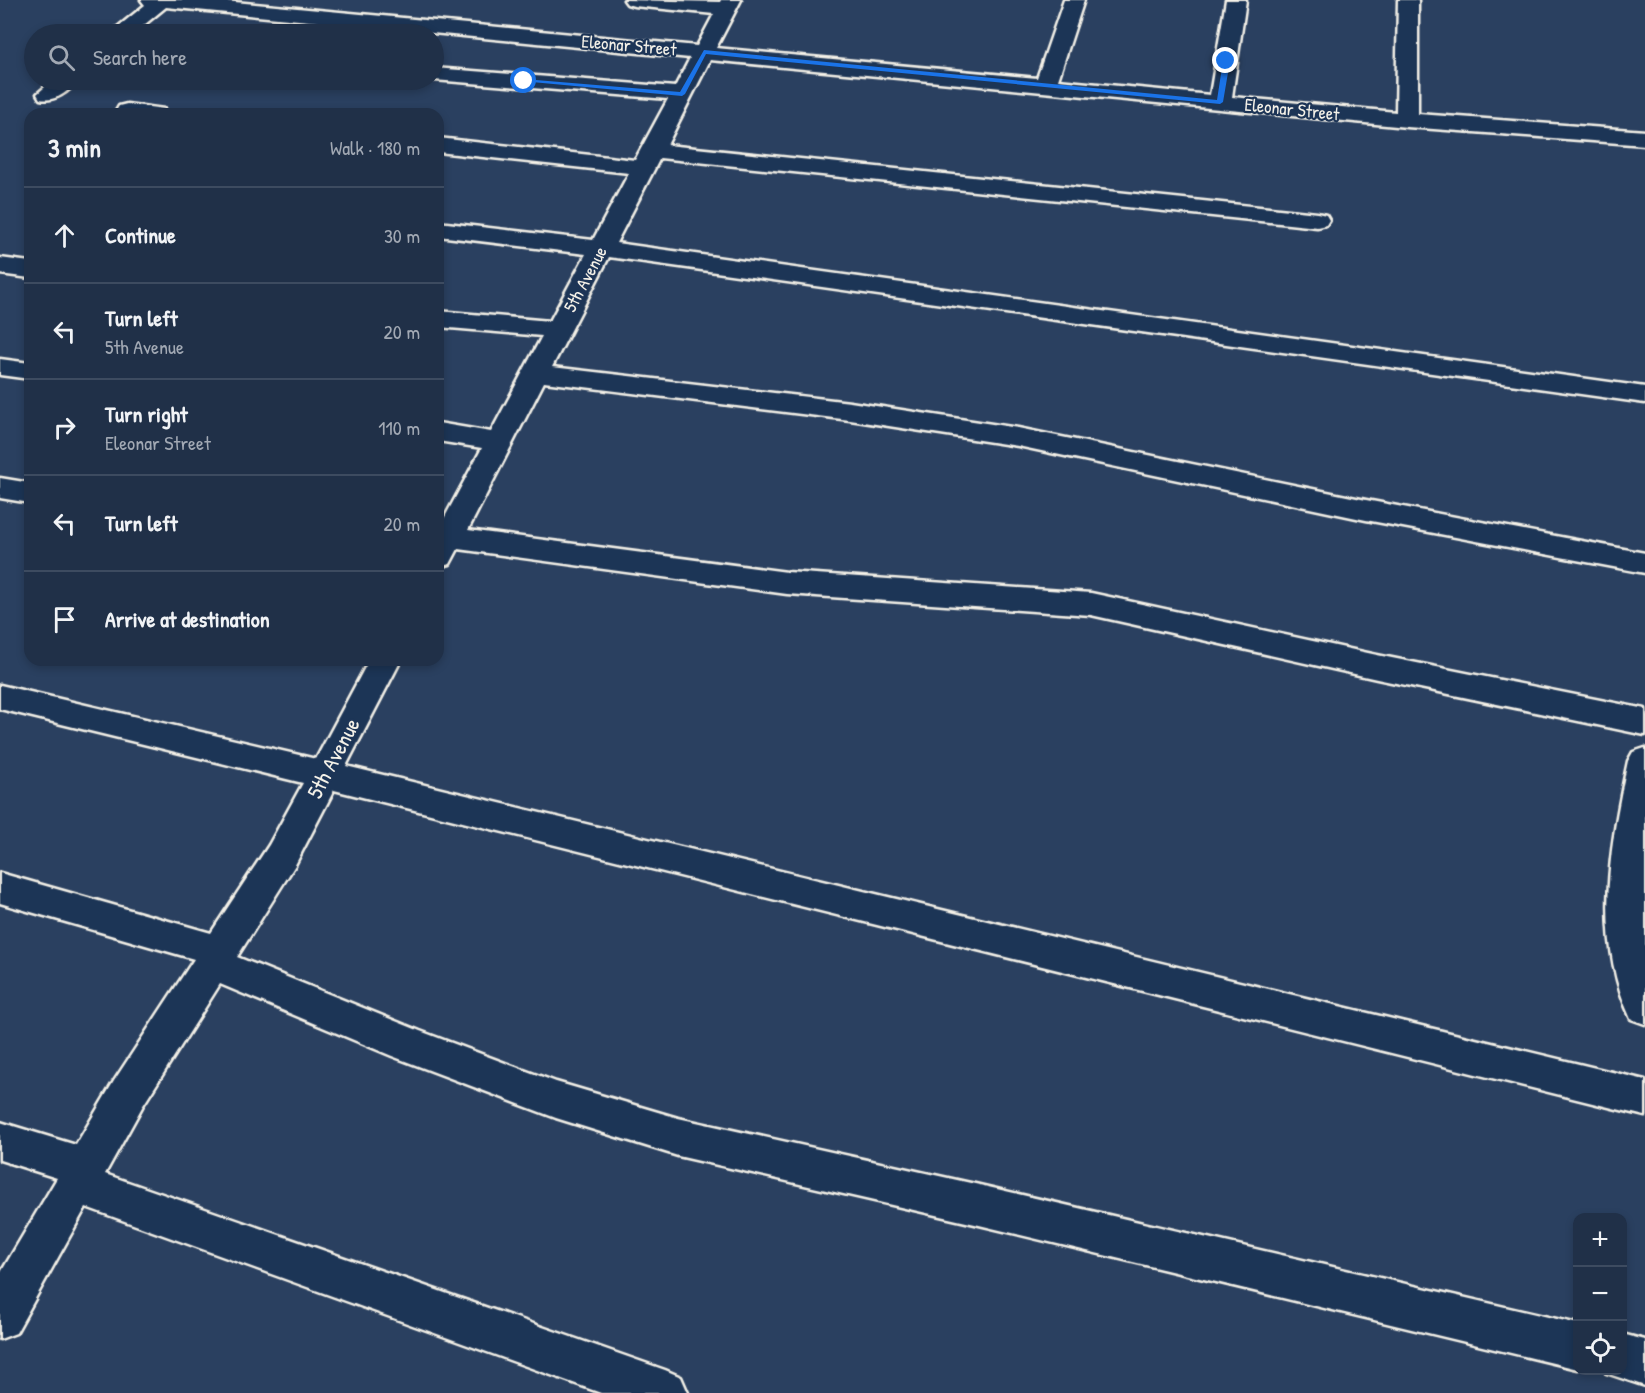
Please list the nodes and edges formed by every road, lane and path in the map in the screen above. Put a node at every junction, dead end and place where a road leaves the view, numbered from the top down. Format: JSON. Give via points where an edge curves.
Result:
{"nodes":[{"id":1,"x":634,"y":0,"type":"edge"},
{"id":2,"x":1074,"y":0,"type":"edge"},
{"id":3,"x":1236,"y":0,"type":"edge"},
{"id":4,"x":1408,"y":0,"type":"edge"},
{"id":5,"x":157,"y":1,"type":"edge"},
{"id":6,"x":729,"y":4,"type":"edge"},
{"id":7,"x":132,"y":24,"type":"edge"},
{"id":8,"x":404,"y":24,"type":"edge"},
{"id":9,"x":444,"y":28,"type":"edge"},
{"id":10,"x":704,"y":52,"type":"junction"},
{"id":11,"x":444,"y":75,"type":"edge"},
{"id":12,"x":1046,"y":84,"type":"junction"},
{"id":13,"x":53,"y":90,"type":"edge"},
{"id":14,"x":48,"y":94,"type":"dead end"},
{"id":15,"x":682,"y":94,"type":"junction"},
{"id":16,"x":1220,"y":102,"type":"junction"},
{"id":17,"x":1407,"y":120,"type":"junction"},
{"id":18,"x":1645,"y":138,"type":"edge"},
{"id":19,"x":444,"y":145,"type":"edge"},
{"id":20,"x":648,"y":159,"type":"junction"},
{"id":21,"x":1317,"y":220,"type":"dead end"},
{"id":22,"x":444,"y":230,"type":"edge"},
{"id":23,"x":601,"y":249,"type":"junction"},
{"id":24,"x":0,"y":266,"type":"edge"},
{"id":25,"x":24,"y":269,"type":"edge"},
{"id":26,"x":444,"y":320,"type":"edge"},
{"id":27,"x":558,"y":330,"type":"junction"},
{"id":28,"x":0,"y":367,"type":"edge"},
{"id":29,"x":24,"y":370,"type":"edge"},
{"id":30,"x":535,"y":373,"type":"junction"},
{"id":31,"x":1645,"y":395,"type":"edge"},
{"id":32,"x":444,"y":433,"type":"edge"},
{"id":33,"x":500,"y":442,"type":"junction"},
{"id":34,"x":0,"y":488,"type":"edge"},
{"id":35,"x":24,"y":492,"type":"edge"},
{"id":36,"x":444,"y":545,"type":"edge"},
{"id":37,"x":444,"y":551,"type":"edge"},
{"id":38,"x":1645,"y":563,"type":"edge"},
{"id":39,"x":382,"y":666,"type":"edge"},
{"id":40,"x":0,"y":697,"type":"edge"},
{"id":41,"x":1645,"y":722,"type":"edge"},
{"id":42,"x":1645,"y":761,"type":"edge"},
{"id":43,"x":325,"y":775,"type":"junction"},
{"id":44,"x":0,"y":888,"type":"edge"},
{"id":45,"x":1636,"y":913,"type":"edge"},
{"id":46,"x":216,"y":957,"type":"junction"},
{"id":47,"x":1645,"y":1007,"type":"edge"},
{"id":48,"x":1645,"y":1098,"type":"edge"},
{"id":49,"x":0,"y":1141,"type":"edge"},
{"id":50,"x":82,"y":1176,"type":"junction"},
{"id":51,"x":0,"y":1317,"type":"edge"},
{"id":52,"x":1573,"y":1346,"type":"edge"},
{"id":53,"x":1627,"y":1358,"type":"edge"},
{"id":54,"x":1645,"y":1363,"type":"edge"},
{"id":55,"x":664,"y":1393,"type":"edge"}],
"edges":[{"from":1,"to":6,"type":"street"},
{"from":2,"to":12,"type":"street"},
{"from":3,"to":16,"type":"street"},
{"from":4,"to":17,"type":"street"},
{"from":5,"to":7,"type":"street"},
{"from":5,"to":8,"type":"street","name":"Eleonar Street"},
{"from":6,"to":10,"type":"street","name":"5th Avenue"},
{"from":9,"to":10,"type":"street","name":"Eleonar Street"},
{"from":10,"to":12,"type":"street","name":"Eleonar Street"},
{"from":10,"to":15,"type":"street","name":"5th Avenue"},
{"from":11,"to":15,"type":"street"},
{"from":12,"to":16,"type":"street","name":"Eleonar Street"},
{"from":13,"to":14,"type":"street"},
{"from":15,"to":20,"type":"street","name":"5th Avenue"},
{"from":16,"to":17,"type":"street","name":"Eleonar Street"},
{"from":17,"to":18,"type":"street","name":"Eleonar Street"},
{"from":19,"to":20,"type":"street"},
{"from":20,"to":21,"type":"street"},
{"from":20,"to":23,"type":"street","name":"5th Avenue"},
{"from":22,"to":23,"type":"street"},
{"from":23,"to":27,"type":"street","name":"5th Avenue"},
{"from":23,"to":31,"type":"street"},
{"from":24,"to":25,"type":"street"},
{"from":26,"to":27,"type":"street"},
{"from":27,"to":30,"type":"street","name":"5th Avenue"},
{"from":28,"to":29,"type":"street"},
{"from":30,"to":33,"type":"street","name":"5th Avenue"},
{"from":30,"to":38,"type":"street","via":[[850,411],[1018,437],[1366,510]]},
{"from":32,"to":33,"type":"street"},
{"from":33,"to":36,"type":"street","name":"5th Avenue"},
{"from":34,"to":35,"type":"street"},
{"from":37,"to":41,"type":"street","via":[[787,583],[1091,604]]},
{"from":39,"to":43,"type":"street","name":"5th Avenue"},
{"from":40,"to":43,"type":"street"},
{"from":42,"to":45,"type":"street","via":[[1628,850]]},
{"from":43,"to":46,"type":"street","name":"5th Avenue","via":[[282,855]]},
{"from":43,"to":48,"type":"street"},
{"from":44,"to":46,"type":"street"},
{"from":45,"to":47,"type":"street","via":[[1630,953]]},
{"from":46,"to":50,"type":"street","name":"5th Avenue","via":[[128,1094]]},
{"from":46,"to":52,"type":"street","via":[[438,1056],[556,1100],[678,1137]]},
{"from":49,"to":50,"type":"street"},
{"from":50,"to":51,"type":"street","name":"5th Avenue"},
{"from":50,"to":55,"type":"street"},
{"from":53,"to":54,"type":"street"}]}
